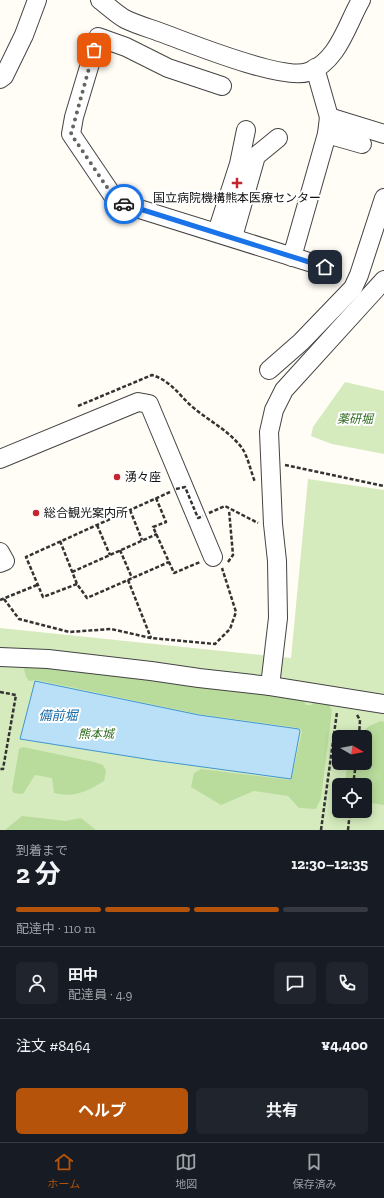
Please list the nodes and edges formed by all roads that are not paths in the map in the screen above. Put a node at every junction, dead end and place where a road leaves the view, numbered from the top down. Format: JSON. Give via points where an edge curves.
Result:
{"nodes":[{"id":1,"x":38,"y":0,"type":"edge"},
{"id":2,"x":100,"y":0,"type":"edge"},
{"id":3,"x":361,"y":0,"type":"edge"},
{"id":4,"x":315,"y":68,"type":"junction"},
{"id":5,"x":0,"y":80,"type":"edge"},
{"id":6,"x":222,"y":86,"type":"dead end"},
{"id":7,"x":328,"y":126,"type":"junction"},
{"id":8,"x":246,"y":132,"type":"dead end"},
{"id":9,"x":384,"y":134,"type":"edge"},
{"id":10,"x":278,"y":138,"type":"dead end"},
{"id":11,"x":362,"y":144,"type":"dead end"},
{"id":12,"x":384,"y":198,"type":"edge"},
{"id":13,"x":222,"y":234,"type":"junction"},
{"id":14,"x":292,"y":257,"type":"junction"},
{"id":15,"x":325,"y":267,"type":"dead end"},
{"id":16,"x":384,"y":280,"type":"edge"},
{"id":17,"x":269,"y":370,"type":"dead end"},
{"id":18,"x":0,"y":460,"type":"edge"},
{"id":19,"x":0,"y":552,"type":"edge"},
{"id":20,"x":218,"y":562,"type":"road end"},
{"id":21,"x":0,"y":563,"type":"edge"},
{"id":22,"x":0,"y":658,"type":"edge"},
{"id":23,"x":270,"y":686,"type":"junction"},
{"id":24,"x":384,"y":704,"type":"edge"}],
"edges":[{"from":1,"to":5,"type":"street","via":[[24,35]]},
{"from":2,"to":4,"type":"street","via":[[124,18],[223,55],[273,70],[297,74]]},
{"from":3,"to":4,"type":"street","via":[[333,53]]},
{"from":4,"to":7,"type":"street"},
{"from":6,"to":13,"type":"street","via":[[168,68],[126,47],[98,37],[71,134],[117,202]]},
{"from":7,"to":9,"type":"street"},
{"from":7,"to":11,"type":"street"},
{"from":7,"to":14,"type":"street"},
{"from":8,"to":13,"type":"street","via":[[237,146]]},
{"from":10,"to":13,"type":"street","via":[[246,166]]},
{"from":12,"to":17,"type":"street","via":[[353,288],[301,342]]},
{"from":13,"to":14,"type":"street"},
{"from":14,"to":15,"type":"street"},
{"from":16,"to":23,"type":"street","via":[[284,390],[274,410],[269,432],[278,618]]},
{"from":18,"to":20,"type":"street","via":[[138,402],[149,404]]},
{"from":19,"to":21,"type":"street","via":[[5,561]]},
{"from":22,"to":23,"type":"street","via":[[48,659]]},
{"from":23,"to":24,"type":"street"}]}
